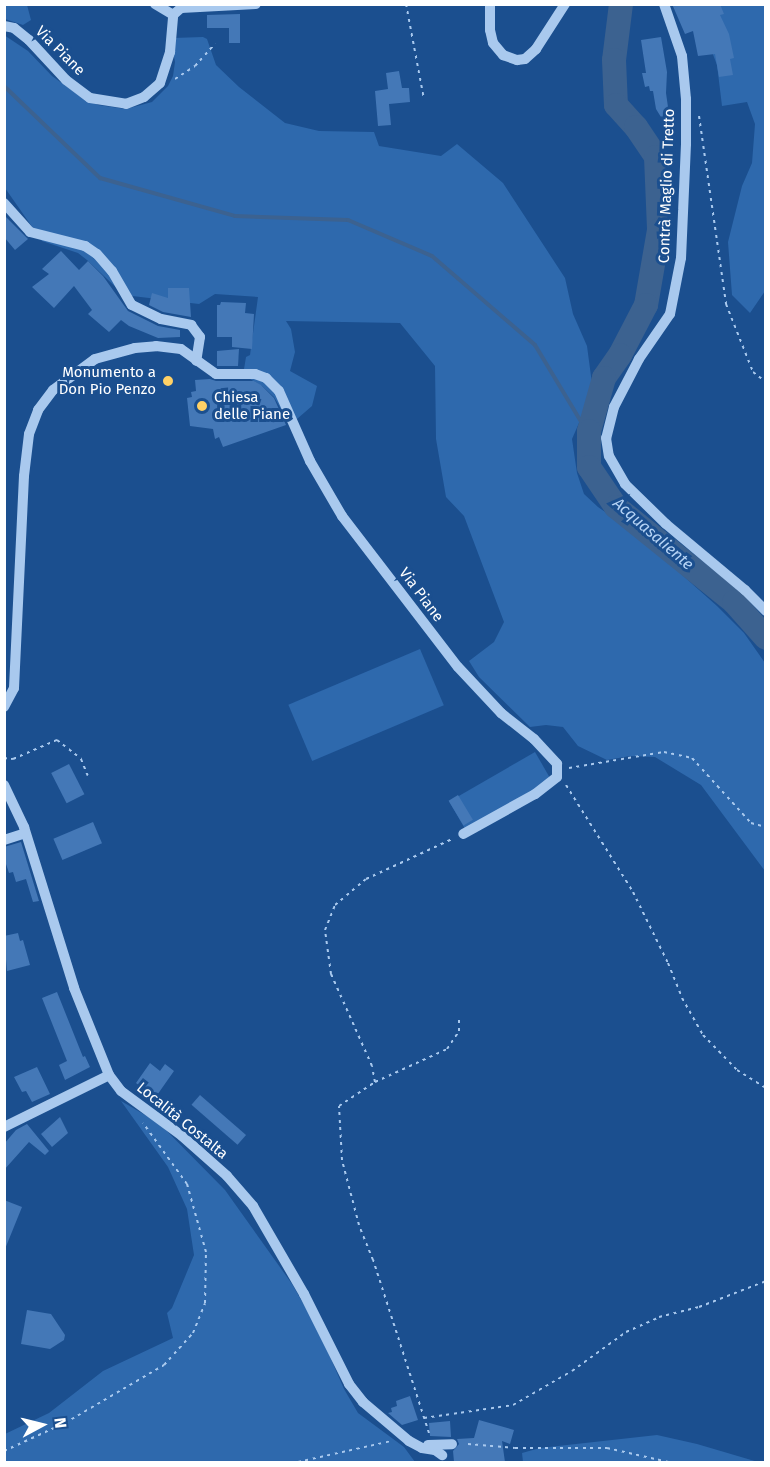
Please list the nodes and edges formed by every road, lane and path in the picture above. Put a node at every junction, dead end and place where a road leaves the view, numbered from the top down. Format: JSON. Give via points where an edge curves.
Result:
{"nodes":[{"id":1,"x":155,"y":4,"type":"edge"},
{"id":2,"x":256,"y":4,"type":"edge"},
{"id":3,"x":406,"y":4,"type":"edge"},
{"id":4,"x":490,"y":4,"type":"edge"},
{"id":5,"x":565,"y":4,"type":"edge"},
{"id":6,"x":664,"y":4,"type":"edge"},
{"id":7,"x":173,"y":15,"type":"junction"},
{"id":8,"x":4,"y":26,"type":"edge"},
{"id":9,"x":215,"y":44,"type":"dead end"},
{"id":10,"x":160,"y":83,"type":"junction"},
{"id":11,"x":424,"y":99,"type":"dead end"},
{"id":12,"x":698,"y":110,"type":"dead end"},
{"id":13,"x":4,"y":203,"type":"edge"},
{"id":14,"x":196,"y":361,"type":"junction"},
{"id":15,"x":765,"y":382,"type":"edge"},
{"id":16,"x":765,"y":611,"type":"edge"},
{"id":17,"x":4,"y":707,"type":"edge"},
{"id":18,"x":4,"y":758,"type":"edge"},
{"id":19,"x":558,"y":773,"type":"junction"},
{"id":20,"x":88,"y":776,"type":"dead end"},
{"id":21,"x":5,"y":788,"type":"edge"},
{"id":22,"x":765,"y":827,"type":"edge"},
{"id":23,"x":25,"y":832,"type":"junction"},
{"id":24,"x":463,"y":834,"type":"joint"},
{"id":25,"x":4,"y":840,"type":"edge"},
{"id":26,"x":459,"y":1016,"type":"dead end"},
{"id":27,"x":109,"y":1075,"type":"junction"},
{"id":28,"x":375,"y":1082,"type":"junction"},
{"id":29,"x":765,"y":1088,"type":"edge"},
{"id":30,"x":138,"y":1117,"type":"dead end"},
{"id":31,"x":4,"y":1127,"type":"edge"},
{"id":32,"x":765,"y":1281,"type":"edge"},
{"id":33,"x":424,"y":1418,"type":"junction"},
{"id":34,"x":430,"y":1439,"type":"dead end"},
{"id":35,"x":452,"y":1444,"type":"dead end"},
{"id":36,"x":468,"y":1444,"type":"dead end"},
{"id":37,"x":416,"y":1445,"type":"junction"},
{"id":38,"x":4,"y":1451,"type":"edge"},
{"id":39,"x":442,"y":1455,"type":"dead end"},
{"id":40,"x":298,"y":1462,"type":"edge"},
{"id":41,"x":668,"y":1462,"type":"edge"}],
"edges":[{"from":1,"to":7,"type":"street"},
{"from":2,"to":7,"type":"street","via":[[181,8]]},
{"from":3,"to":11,"type":"path"},
{"from":4,"to":5,"type":"street","via":[[493,43],[503,54],[517,60],[536,50]]},
{"from":6,"to":16,"type":"street","name":"Contrà Maglio di Tretto","via":[[682,56],[686,99],[681,258],[670,314],[639,359],[614,407],[606,438],[609,456],[625,484]]},
{"from":7,"to":10,"type":"street","via":[[170,52]]},
{"from":8,"to":10,"type":"street","name":"Via Piane","via":[[14,28],[29,40],[66,80],[90,98],[132,103]]},
{"from":9,"to":10,"type":"path","via":[[180,77]]},
{"from":12,"to":15,"type":"path","via":[[726,304],[753,372]]},
{"from":13,"to":14,"type":"street","via":[[30,232],[84,246],[97,254],[132,305],[161,319],[191,325],[200,337]]},
{"from":14,"to":17,"type":"street","name":"Via Piane","via":[[181,348],[156,346],[95,359],[53,390],[38,410],[29,434],[24,476],[14,688]]},
{"from":14,"to":19,"type":"street","name":"Via Piane","via":[[216,374],[255,374],[266,378],[279,391],[310,461],[342,516],[458,667],[501,713],[534,739]]},
{"from":18,"to":20,"type":"path","via":[[13,759],[57,740],[81,759]]},
{"from":19,"to":22,"type":"path","via":[[664,752],[692,758],[751,823]]},
{"from":19,"to":24,"type":"street","via":[[536,794]]},
{"from":19,"to":29,"type":"path","via":[[633,892],[682,998],[704,1035],[737,1070]]},
{"from":21,"to":23,"type":"street","name":"Località Costalta"},
{"from":23,"to":25,"type":"street"},
{"from":23,"to":27,"type":"street","name":"Località Costalta","via":[[74,988]]},
{"from":24,"to":28,"type":"path","via":[[366,879],[335,905],[325,930],[331,974],[372,1066]]},
{"from":26,"to":28,"type":"path","via":[[459,1031],[447,1049]]},
{"from":27,"to":31,"type":"street"},
{"from":27,"to":37,"type":"street","name":"Località Costalta","via":[[121,1091],[218,1168],[253,1206],[304,1294],[349,1384],[363,1402]]},
{"from":28,"to":33,"type":"path","via":[[339,1106],[342,1160],[359,1226],[374,1260]]},
{"from":30,"to":38,"type":"path","via":[[188,1184],[206,1252],[205,1303],[193,1333],[164,1365],[65,1423]]},
{"from":32,"to":33,"type":"path","via":[[626,1332],[572,1371],[513,1405]]},
{"from":33,"to":34,"type":"path"},
{"from":35,"to":37,"type":"street"},
{"from":36,"to":41,"type":"path","via":[[607,1448]]},
{"from":37,"to":39,"type":"street","name":"Località Costalta"},
{"from":37,"to":40,"type":"path","via":[[387,1442]]}]}
